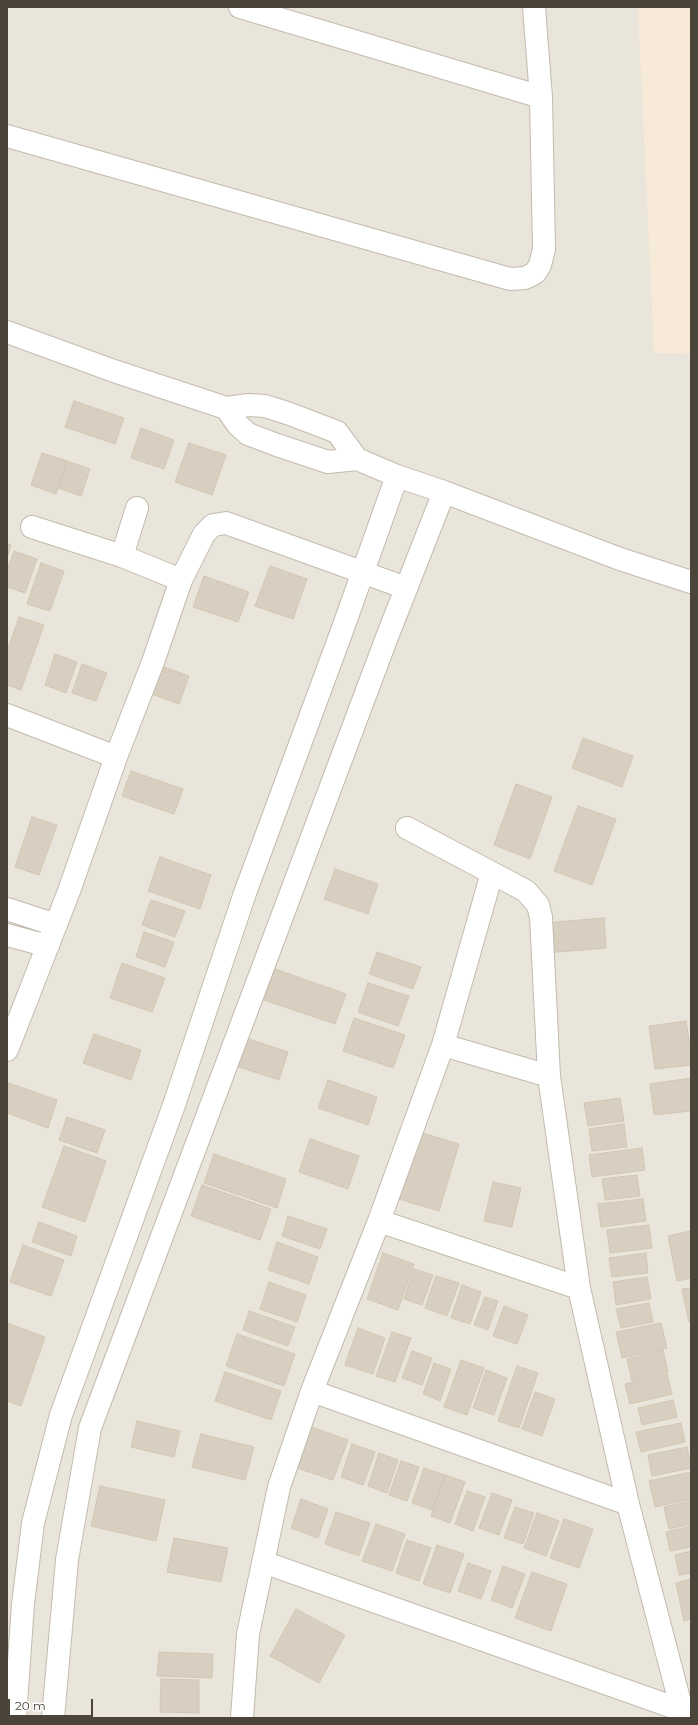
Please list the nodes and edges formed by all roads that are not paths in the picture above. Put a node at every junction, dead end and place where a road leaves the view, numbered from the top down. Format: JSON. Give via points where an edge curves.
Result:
{"nodes":[{"id":1,"x":240,"y":7,"type":"edge"},
{"id":2,"x":534,"y":7,"type":"edge"},
{"id":3,"x":541,"y":96,"type":"junction"},
{"id":4,"x":7,"y":136,"type":"edge"},
{"id":5,"x":7,"y":332,"type":"edge"},
{"id":6,"x":226,"y":408,"type":"junction"},
{"id":7,"x":356,"y":458,"type":"junction"},
{"id":8,"x":397,"y":476,"type":"junction"},
{"id":9,"x":444,"y":492,"type":"junction"},
{"id":10,"x":137,"y":508,"type":"dead end"},
{"id":11,"x":32,"y":527,"type":"dead end"},
{"id":12,"x":122,"y":556,"type":"junction"},
{"id":13,"x":363,"y":572,"type":"junction"},
{"id":14,"x":180,"y":580,"type":"junction"},
{"id":15,"x":691,"y":582,"type":"edge"},
{"id":16,"x":406,"y":588,"type":"junction"},
{"id":17,"x":7,"y":716,"type":"edge"},
{"id":18,"x":116,"y":757,"type":"junction"},
{"id":19,"x":407,"y":828,"type":"dead end"},
{"id":20,"x":492,"y":873,"type":"junction"},
{"id":21,"x":7,"y":910,"type":"edge"},
{"id":22,"x":56,"y":925,"type":"junction"},
{"id":23,"x":7,"y":935,"type":"edge"},
{"id":24,"x":48,"y":946,"type":"junction"},
{"id":25,"x":443,"y":1045,"type":"junction"},
{"id":26,"x":7,"y":1050,"type":"edge"},
{"id":27,"x":549,"y":1076,"type":"junction"},
{"id":28,"x":379,"y":1221,"type":"junction"},
{"id":29,"x":580,"y":1288,"type":"junction"},
{"id":30,"x":312,"y":1391,"type":"junction"},
{"id":31,"x":61,"y":1415,"type":"junction"},
{"id":32,"x":90,"y":1428,"type":"junction"},
{"id":33,"x":628,"y":1504,"type":"junction"},
{"id":34,"x":263,"y":1562,"type":"junction"},
{"id":35,"x":682,"y":1714,"type":"edge"},
{"id":36,"x":15,"y":1718,"type":"edge"},
{"id":37,"x":53,"y":1718,"type":"edge"},
{"id":38,"x":242,"y":1718,"type":"edge"}],
"edges":[{"from":1,"to":3,"type":"street"},
{"from":2,"to":3,"type":"street"},
{"from":3,"to":4,"type":"street","via":[[544,249],[535,273],[525,278],[510,279]]},
{"from":5,"to":6,"type":"street"},
{"from":6,"to":7,"type":"street","via":[[248,434],[277,446],[328,462]]},
{"from":6,"to":7,"type":"street","via":[[264,406],[296,416],[337,432]]},
{"from":7,"to":8,"type":"street"},
{"from":8,"to":9,"type":"street"},
{"from":8,"to":13,"type":"street"},
{"from":9,"to":15,"type":"street","via":[[620,560]]},
{"from":9,"to":16,"type":"street"},
{"from":10,"to":12,"type":"street"},
{"from":11,"to":12,"type":"street"},
{"from":12,"to":14,"type":"street"},
{"from":13,"to":14,"type":"street","via":[[226,523],[213,526],[204,534]]},
{"from":13,"to":16,"type":"street"},
{"from":13,"to":31,"type":"street","via":[[245,893],[174,1105]]},
{"from":14,"to":18,"type":"street","via":[[153,662]]},
{"from":16,"to":32,"type":"street"},
{"from":17,"to":18,"type":"street"},
{"from":18,"to":22,"type":"street"},
{"from":19,"to":20,"type":"street"},
{"from":20,"to":25,"type":"street"},
{"from":20,"to":27,"type":"street","via":[[526,891],[538,905],[541,916]]},
{"from":21,"to":22,"type":"street"},
{"from":22,"to":24,"type":"street"},
{"from":23,"to":24,"type":"street"},
{"from":24,"to":26,"type":"street"},
{"from":25,"to":27,"type":"street"},
{"from":25,"to":28,"type":"street"},
{"from":27,"to":29,"type":"street"},
{"from":28,"to":29,"type":"street"},
{"from":28,"to":30,"type":"street"},
{"from":29,"to":33,"type":"street"},
{"from":30,"to":33,"type":"street"},
{"from":30,"to":34,"type":"street","via":[[279,1487]]},
{"from":31,"to":32,"type":"street"},
{"from":31,"to":36,"type":"street","via":[[33,1523]]},
{"from":32,"to":37,"type":"street","via":[[67,1560]]},
{"from":33,"to":35,"type":"street"},
{"from":34,"to":35,"type":"street"},
{"from":34,"to":38,"type":"street","via":[[248,1634]]}]}
